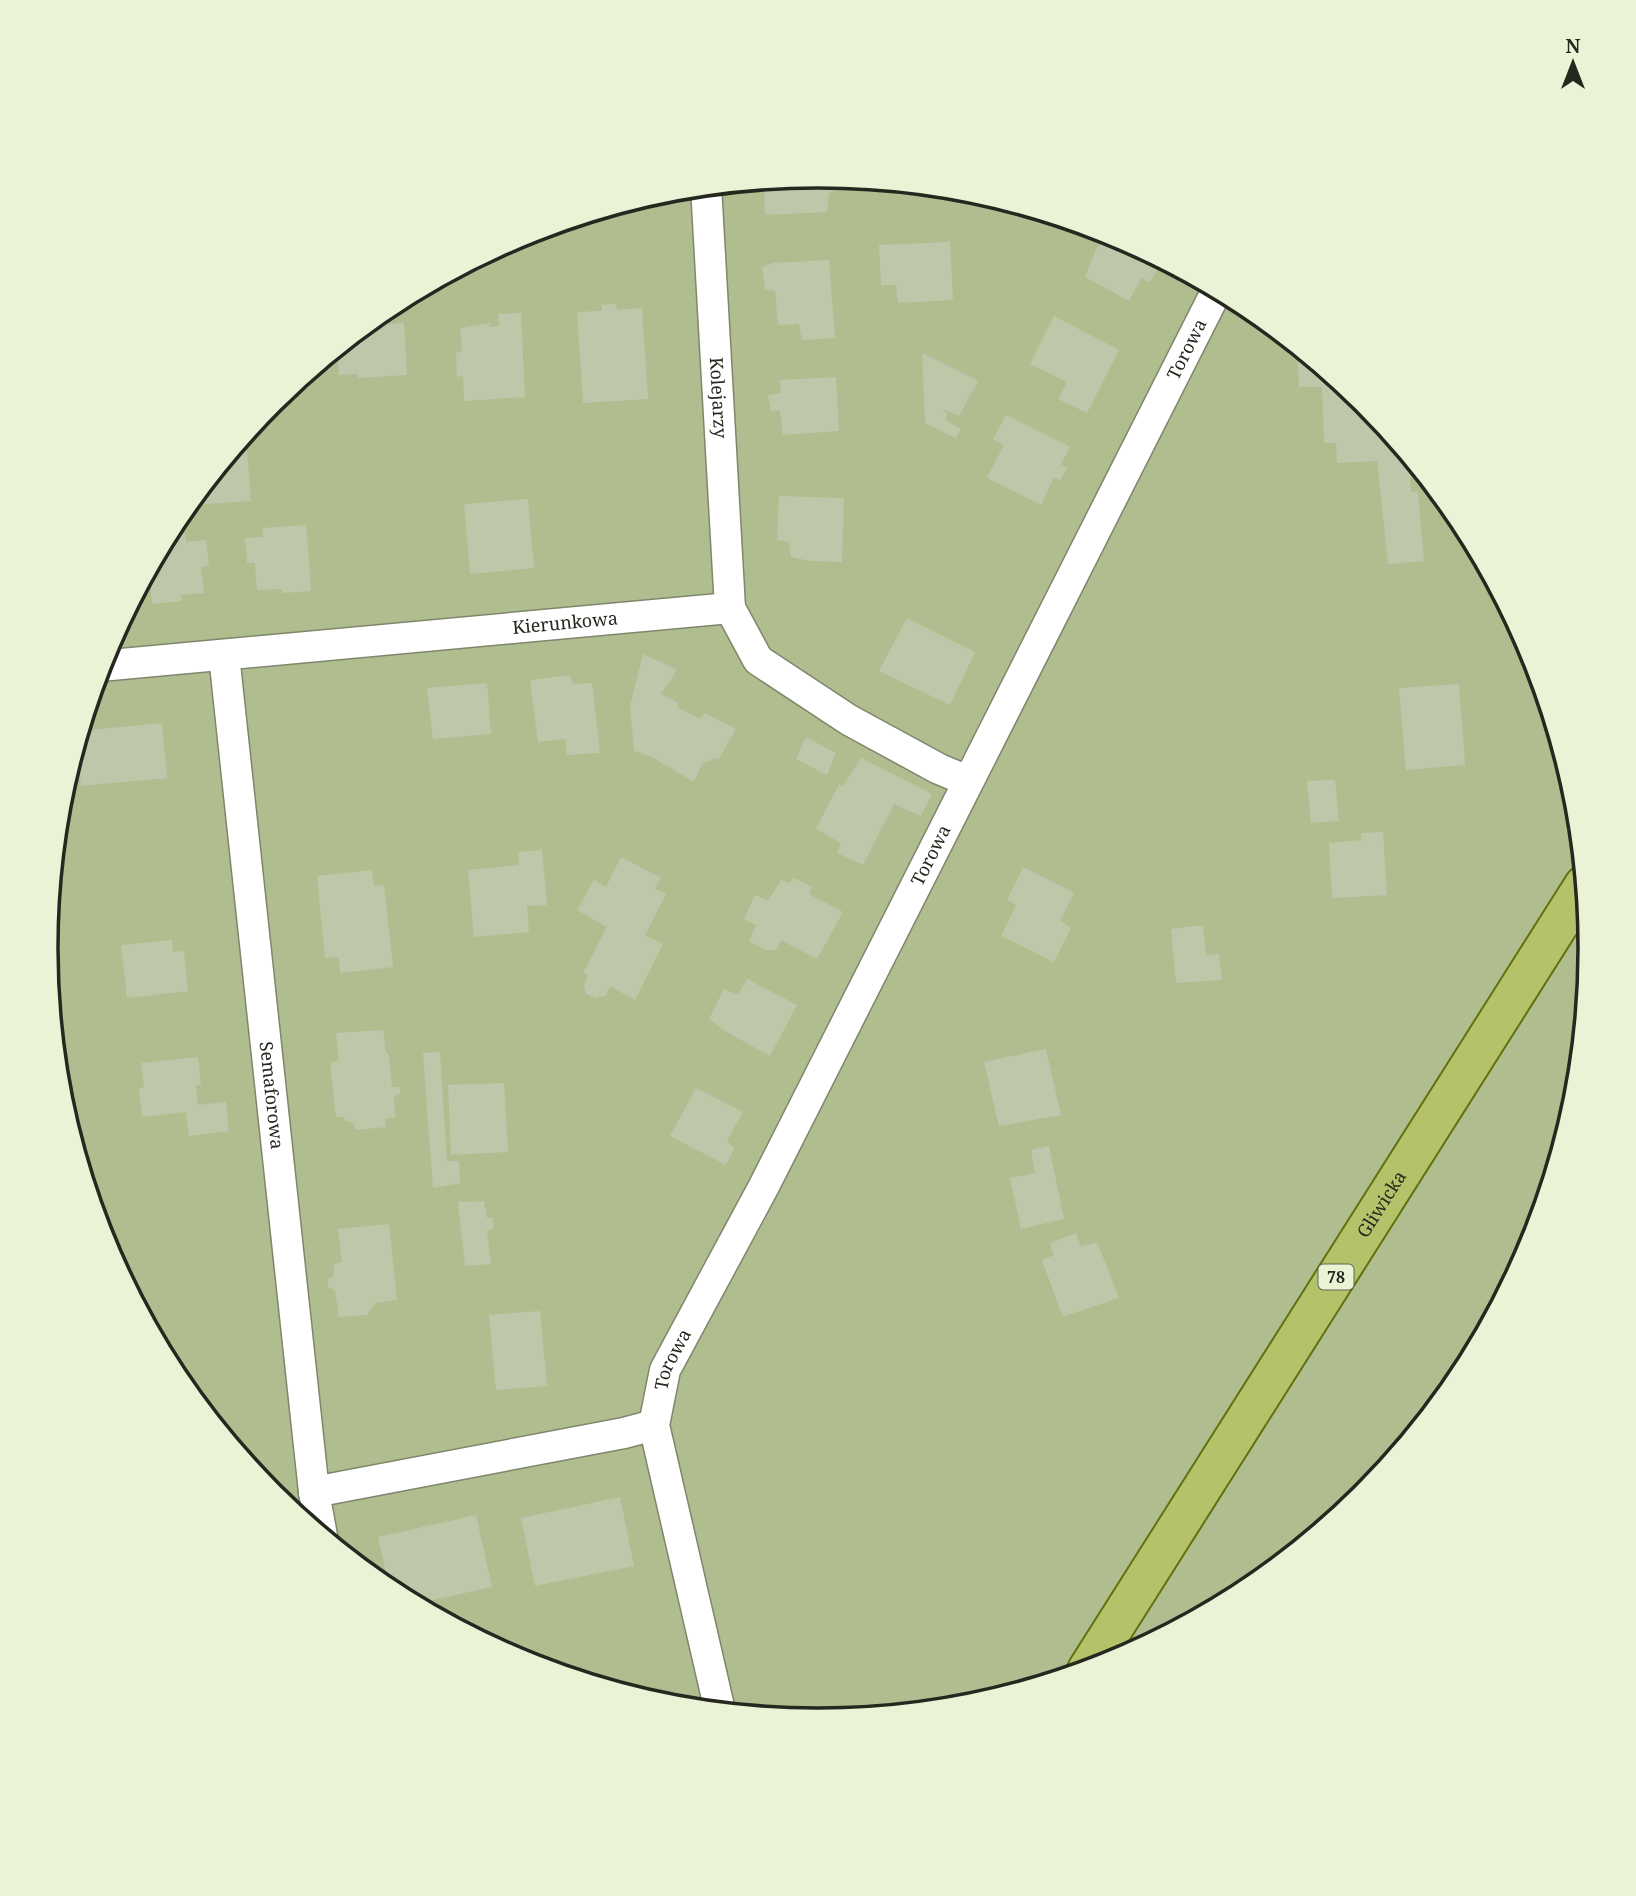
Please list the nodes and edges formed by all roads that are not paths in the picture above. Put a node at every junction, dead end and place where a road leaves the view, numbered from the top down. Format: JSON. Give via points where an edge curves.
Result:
{"nodes":[{"id":1,"x":707,"y":196,"type":"edge"},
{"id":2,"x":1212,"y":299,"type":"edge"},
{"id":3,"x":730,"y":608,"type":"junction"},
{"id":4,"x":224,"y":655,"type":"junction"},
{"id":5,"x":113,"y":665,"type":"edge"},
{"id":6,"x":968,"y":781,"type":"junction"},
{"id":7,"x":1577,"y":896,"type":"edge"},
{"id":8,"x":654,"y":1425,"type":"junction"},
{"id":9,"x":314,"y":1492,"type":"junction"},
{"id":10,"x":319,"y":1522,"type":"edge"},
{"id":11,"x":1099,"y":1654,"type":"edge"},
{"id":12,"x":718,"y":1702,"type":"edge"}],
"edges":[{"from":1,"to":3,"type":"street","name":"Kolejarzy"},
{"from":2,"to":6,"type":"street","name":"Torowa"},
{"from":3,"to":4,"type":"street","name":"Kierunkowa"},
{"from":3,"to":6,"type":"street","via":[[758,660],[849,720]]},
{"from":4,"to":5,"type":"street","name":"Kierunkowa"},
{"from":4,"to":9,"type":"street","name":"Semaforowa"},
{"from":6,"to":8,"type":"street","name":"Torowa","via":[[666,1370]]},
{"from":7,"to":11,"type":"main road","name":"Gliwicka","number":"78"},
{"from":8,"to":9,"type":"street"},
{"from":8,"to":12,"type":"street","name":"Torowa"},
{"from":9,"to":10,"type":"street","name":"Semaforowa"}]}
